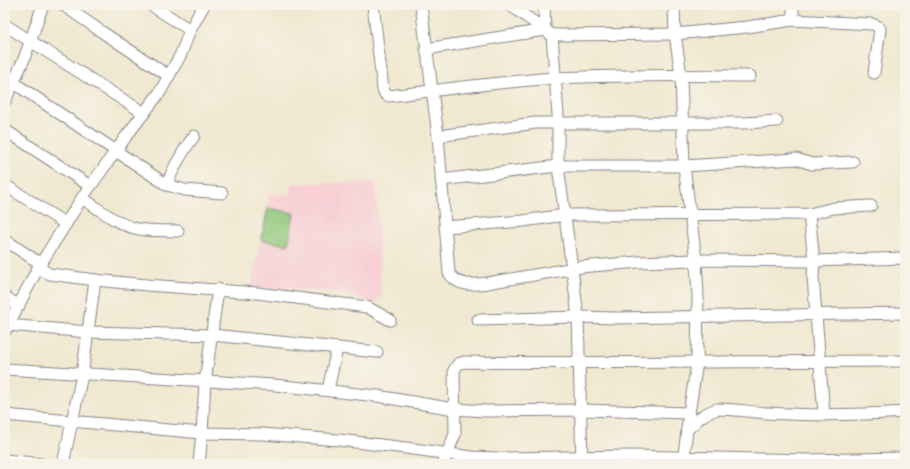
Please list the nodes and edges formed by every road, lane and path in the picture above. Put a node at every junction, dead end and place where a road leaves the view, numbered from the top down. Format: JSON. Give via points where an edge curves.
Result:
{"nodes":[{"id":1,"x":43,"y":5,"type":"edge"},
{"id":2,"x":63,"y":5,"type":"edge"},
{"id":3,"x":150,"y":5,"type":"edge"},
{"id":4,"x":204,"y":5,"type":"edge"},
{"id":5,"x":373,"y":5,"type":"edge"},
{"id":6,"x":421,"y":5,"type":"edge"},
{"id":7,"x":510,"y":5,"type":"edge"},
{"id":8,"x":544,"y":5,"type":"edge"},
{"id":9,"x":674,"y":5,"type":"edge"},
{"id":10,"x":792,"y":5,"type":"edge"},
{"id":11,"x":793,"y":20,"type":"junction"},
{"id":12,"x":5,"y":25,"type":"edge"},
{"id":13,"x":190,"y":30,"type":"junction"},
{"id":14,"x":549,"y":32,"type":"junction"},
{"id":15,"x":675,"y":34,"type":"junction"},
{"id":16,"x":30,"y":40,"type":"junction"},
{"id":17,"x":426,"y":50,"type":"junction"},
{"id":18,"x":874,"y":73,"type":"dead end"},
{"id":19,"x":680,"y":75,"type":"junction"},
{"id":20,"x":170,"y":76,"type":"junction"},
{"id":21,"x":750,"y":76,"type":"dead end"},
{"id":22,"x":555,"y":78,"type":"junction"},
{"id":23,"x":9,"y":80,"type":"edge"},
{"id":24,"x":433,"y":90,"type":"junction"},
{"id":25,"x":5,"y":101,"type":"edge"},
{"id":26,"x":144,"y":113,"type":"junction"},
{"id":27,"x":777,"y":121,"type":"dead end"},
{"id":28,"x":558,"y":123,"type":"junction"},
{"id":29,"x":682,"y":123,"type":"junction"},
{"id":30,"x":5,"y":130,"type":"edge"},
{"id":31,"x":194,"y":136,"type":"dead end"},
{"id":32,"x":438,"y":136,"type":"junction"},
{"id":33,"x":116,"y":151,"type":"junction"},
{"id":34,"x":853,"y":162,"type":"dead end"},
{"id":35,"x":558,"y":166,"type":"junction"},
{"id":36,"x":684,"y":166,"type":"junction"},
{"id":37,"x":441,"y":180,"type":"junction"},
{"id":38,"x":5,"y":185,"type":"edge"},
{"id":39,"x":167,"y":185,"type":"junction"},
{"id":40,"x":90,"y":186,"type":"junction"},
{"id":41,"x":222,"y":192,"type":"dead end"},
{"id":42,"x":82,"y":198,"type":"junction"},
{"id":43,"x":871,"y":206,"type":"dead end"},
{"id":44,"x":690,"y":214,"type":"junction"},
{"id":45,"x":809,"y":214,"type":"junction"},
{"id":46,"x":565,"y":215,"type":"junction"},
{"id":47,"x":66,"y":224,"type":"junction"},
{"id":48,"x":445,"y":227,"type":"junction"},
{"id":49,"x":178,"y":231,"type":"dead end"},
{"id":50,"x":5,"y":240,"type":"edge"},
{"id":51,"x":905,"y":258,"type":"edge"},
{"id":52,"x":696,"y":260,"type":"junction"},
{"id":53,"x":814,"y":261,"type":"junction"},
{"id":54,"x":39,"y":266,"type":"junction"},
{"id":55,"x":572,"y":268,"type":"junction"},
{"id":56,"x":95,"y":280,"type":"junction"},
{"id":57,"x":218,"y":289,"type":"junction"},
{"id":58,"x":5,"y":297,"type":"edge"},
{"id":59,"x":19,"y":306,"type":"junction"},
{"id":60,"x":905,"y":313,"type":"edge"},
{"id":61,"x":816,"y":314,"type":"junction"},
{"id":62,"x":699,"y":316,"type":"junction"},
{"id":63,"x":578,"y":317,"type":"junction"},
{"id":64,"x":390,"y":320,"type":"dead end"},
{"id":65,"x":478,"y":320,"type":"dead end"},
{"id":66,"x":7,"y":328,"type":"edge"},
{"id":67,"x":88,"y":332,"type":"junction"},
{"id":68,"x":212,"y":335,"type":"junction"},
{"id":69,"x":337,"y":348,"type":"junction"},
{"id":70,"x":377,"y":352,"type":"dead end"},
{"id":71,"x":819,"y":361,"type":"junction"},
{"id":72,"x":905,"y":361,"type":"edge"},
{"id":73,"x":697,"y":362,"type":"junction"},
{"id":74,"x":580,"y":364,"type":"junction"},
{"id":75,"x":5,"y":369,"type":"edge"},
{"id":76,"x":82,"y":375,"type":"junction"},
{"id":77,"x":205,"y":382,"type":"junction"},
{"id":78,"x":328,"y":390,"type":"junction"},
{"id":79,"x":454,"y":409,"type":"junction"},
{"id":80,"x":581,"y":410,"type":"junction"},
{"id":81,"x":905,"y":412,"type":"edge"},
{"id":82,"x":689,"y":413,"type":"junction"},
{"id":83,"x":5,"y":415,"type":"edge"},
{"id":84,"x":824,"y":415,"type":"junction"},
{"id":85,"x":72,"y":421,"type":"junction"},
{"id":86,"x":687,"y":430,"type":"junction"},
{"id":87,"x":202,"y":433,"type":"junction"},
{"id":88,"x":905,"y":458,"type":"edge"},
{"id":89,"x":446,"y":459,"type":"edge"},
{"id":90,"x":5,"y":460,"type":"edge"},
{"id":91,"x":582,"y":461,"type":"edge"},
{"id":92,"x":683,"y":461,"type":"edge"},
{"id":93,"x":41,"y":464,"type":"edge"},
{"id":94,"x":63,"y":464,"type":"edge"},
{"id":95,"x":199,"y":464,"type":"edge"}],
"edges":[{"from":1,"to":16,"type":"street"},
{"from":2,"to":20,"type":"street"},
{"from":3,"to":13,"type":"street"},
{"from":4,"to":13,"type":"street"},
{"from":5,"to":24,"type":"street","via":[[385,94],[388,96]]},
{"from":6,"to":17,"type":"street"},
{"from":7,"to":14,"type":"street"},
{"from":8,"to":14,"type":"street"},
{"from":9,"to":15,"type":"street"},
{"from":10,"to":11,"type":"street"},
{"from":11,"to":15,"type":"street"},
{"from":11,"to":18,"type":"street","via":[[877,26],[880,30]]},
{"from":12,"to":16,"type":"street"},
{"from":13,"to":20,"type":"street"},
{"from":14,"to":15,"type":"street"},
{"from":14,"to":17,"type":"street"},
{"from":14,"to":22,"type":"street"},
{"from":15,"to":19,"type":"street"},
{"from":16,"to":23,"type":"street"},
{"from":16,"to":26,"type":"street"},
{"from":17,"to":24,"type":"street"},
{"from":19,"to":21,"type":"street"},
{"from":19,"to":22,"type":"street"},
{"from":19,"to":29,"type":"street"},
{"from":20,"to":26,"type":"street"},
{"from":22,"to":24,"type":"street"},
{"from":22,"to":28,"type":"street"},
{"from":23,"to":25,"type":"street"},
{"from":23,"to":33,"type":"street"},
{"from":24,"to":32,"type":"street"},
{"from":26,"to":33,"type":"street"},
{"from":27,"to":29,"type":"street"},
{"from":28,"to":29,"type":"street"},
{"from":28,"to":32,"type":"street","via":[[536,123]]},
{"from":28,"to":35,"type":"street"},
{"from":29,"to":36,"type":"street"},
{"from":30,"to":40,"type":"street"},
{"from":31,"to":39,"type":"street","via":[[171,173]]},
{"from":32,"to":37,"type":"street"},
{"from":33,"to":39,"type":"street"},
{"from":33,"to":40,"type":"street"},
{"from":34,"to":36,"type":"street","via":[[812,164],[796,159]]},
{"from":35,"to":36,"type":"street"},
{"from":35,"to":37,"type":"street"},
{"from":35,"to":46,"type":"street"},
{"from":36,"to":44,"type":"street"},
{"from":37,"to":48,"type":"street"},
{"from":38,"to":47,"type":"street"},
{"from":39,"to":41,"type":"street","via":[[186,190]]},
{"from":40,"to":42,"type":"street"},
{"from":42,"to":47,"type":"street"},
{"from":42,"to":49,"type":"street","via":[[134,228]]},
{"from":43,"to":45,"type":"street","via":[[834,208]]},
{"from":44,"to":45,"type":"street"},
{"from":44,"to":46,"type":"street"},
{"from":44,"to":52,"type":"street"},
{"from":45,"to":53,"type":"street"},
{"from":46,"to":48,"type":"street"},
{"from":46,"to":55,"type":"street"},
{"from":47,"to":54,"type":"street"},
{"from":48,"to":55,"type":"street","via":[[449,273],[458,282],[472,285]]},
{"from":50,"to":54,"type":"street"},
{"from":51,"to":53,"type":"street"},
{"from":52,"to":53,"type":"street"},
{"from":52,"to":55,"type":"street"},
{"from":52,"to":62,"type":"street"},
{"from":53,"to":61,"type":"street"},
{"from":54,"to":56,"type":"street","via":[[50,274]]},
{"from":54,"to":59,"type":"street"},
{"from":55,"to":63,"type":"street"},
{"from":56,"to":57,"type":"street"},
{"from":56,"to":67,"type":"street"},
{"from":57,"to":64,"type":"street","via":[[367,307]]},
{"from":57,"to":68,"type":"street"},
{"from":58,"to":59,"type":"street"},
{"from":59,"to":66,"type":"street"},
{"from":60,"to":61,"type":"street"},
{"from":61,"to":62,"type":"street"},
{"from":61,"to":71,"type":"street"},
{"from":62,"to":63,"type":"street"},
{"from":62,"to":73,"type":"street"},
{"from":63,"to":65,"type":"street"},
{"from":63,"to":74,"type":"street"},
{"from":66,"to":67,"type":"street"},
{"from":67,"to":68,"type":"street"},
{"from":67,"to":76,"type":"street"},
{"from":68,"to":69,"type":"street"},
{"from":68,"to":77,"type":"street"},
{"from":69,"to":70,"type":"street"},
{"from":69,"to":78,"type":"street"},
{"from":71,"to":72,"type":"street"},
{"from":71,"to":73,"type":"street"},
{"from":71,"to":84,"type":"street"},
{"from":73,"to":74,"type":"street"},
{"from":73,"to":82,"type":"street"},
{"from":74,"to":79,"type":"street","via":[[458,364],[454,370]]},
{"from":74,"to":80,"type":"street"},
{"from":75,"to":76,"type":"street"},
{"from":76,"to":77,"type":"street"},
{"from":76,"to":85,"type":"street"},
{"from":77,"to":78,"type":"street"},
{"from":77,"to":87,"type":"street"},
{"from":78,"to":79,"type":"street"},
{"from":79,"to":80,"type":"street","via":[[516,412]]},
{"from":79,"to":89,"type":"street","via":[[455,434]]},
{"from":80,"to":82,"type":"street"},
{"from":80,"to":91,"type":"street"},
{"from":81,"to":84,"type":"street"},
{"from":82,"to":86,"type":"street"},
{"from":83,"to":85,"type":"street"},
{"from":84,"to":86,"type":"street","via":[[718,409],[704,414]]},
{"from":85,"to":87,"type":"street"},
{"from":85,"to":94,"type":"street"},
{"from":86,"to":92,"type":"street"},
{"from":87,"to":89,"type":"street","via":[[262,434],[339,440],[406,448]]},
{"from":87,"to":95,"type":"street"},
{"from":88,"to":92,"type":"street"},
{"from":89,"to":91,"type":"street"},
{"from":90,"to":93,"type":"street"},
{"from":91,"to":92,"type":"street","via":[[632,456]]}]}
